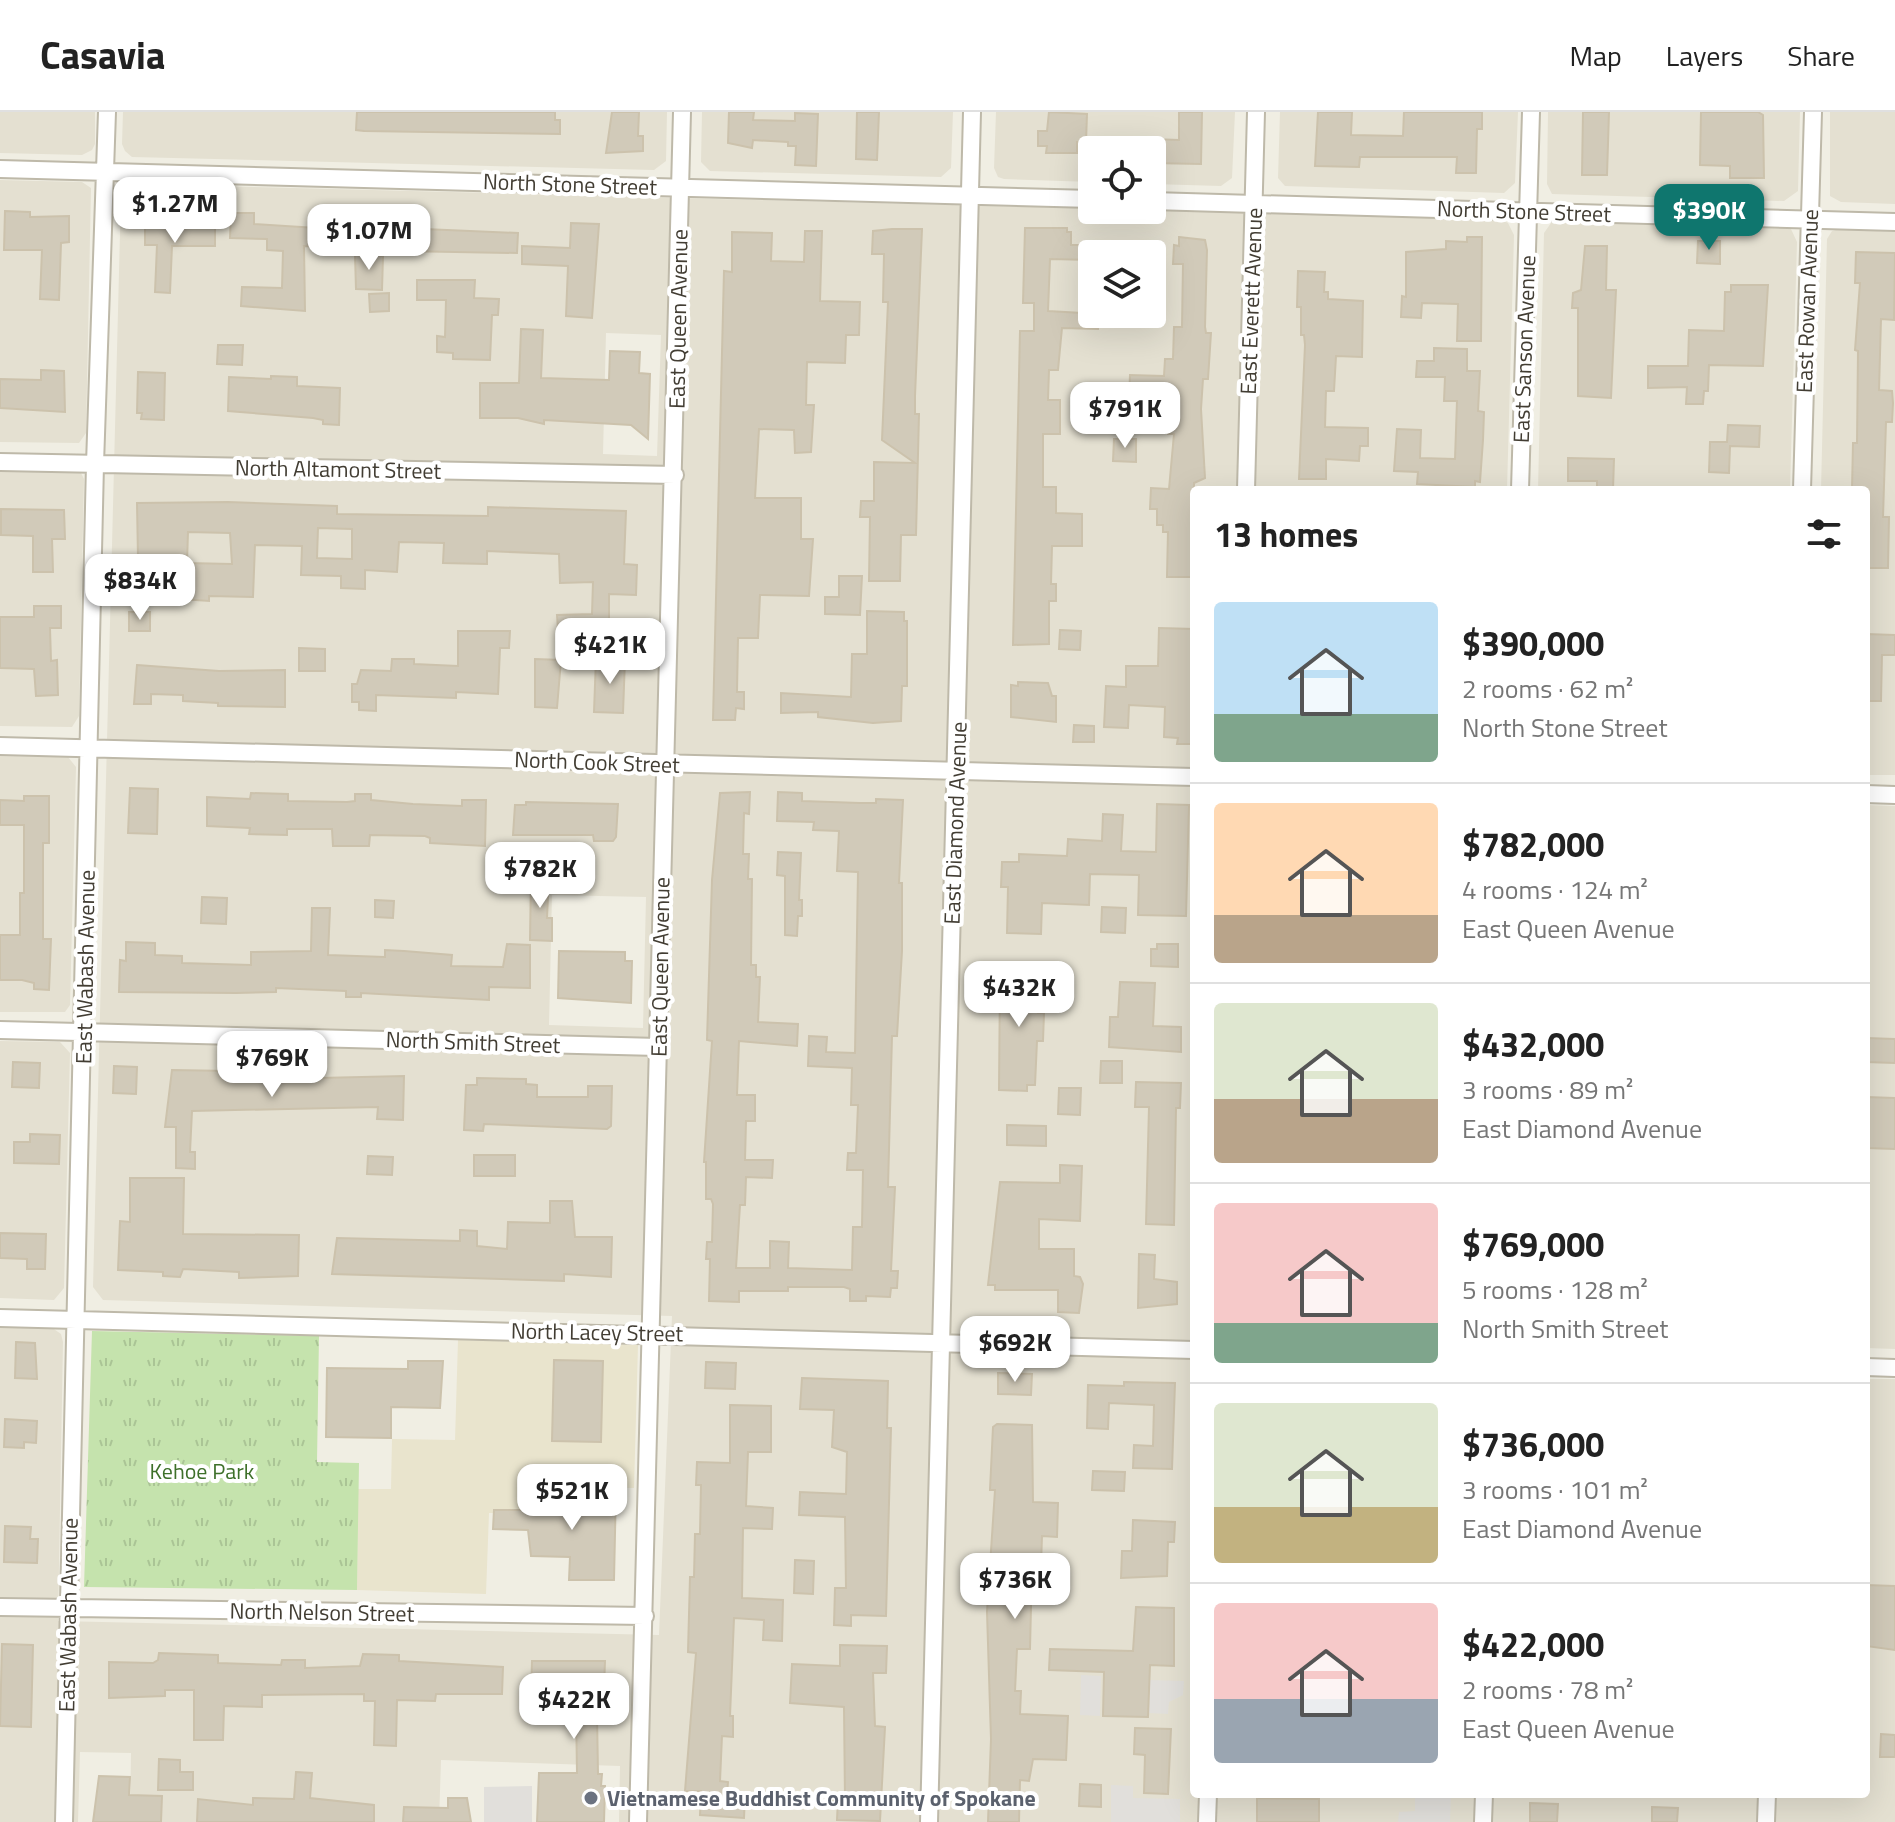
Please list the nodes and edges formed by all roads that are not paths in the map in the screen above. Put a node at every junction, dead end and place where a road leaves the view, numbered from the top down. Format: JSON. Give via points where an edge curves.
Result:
{"nodes":[{"id":1,"x":107,"y":112,"type":"edge"},
{"id":2,"x":682,"y":112,"type":"edge"},
{"id":3,"x":972,"y":112,"type":"edge"},
{"id":4,"x":1256,"y":112,"type":"edge"},
{"id":5,"x":1531,"y":112,"type":"edge"},
{"id":6,"x":1813,"y":112,"type":"edge"},
{"id":7,"x":0,"y":169,"type":"edge"},
{"id":8,"x":106,"y":171,"type":"junction"},
{"id":9,"x":680,"y":187,"type":"junction"},
{"id":10,"x":969,"y":195,"type":"junction"},
{"id":11,"x":1078,"y":199,"type":"edge"},
{"id":12,"x":1166,"y":201,"type":"edge"},
{"id":13,"x":1254,"y":204,"type":"junction"},
{"id":14,"x":1528,"y":211,"type":"junction"},
{"id":15,"x":1810,"y":219,"type":"junction"},
{"id":16,"x":1895,"y":222,"type":"edge"},
{"id":17,"x":0,"y":462,"type":"edge"},
{"id":18,"x":95,"y":464,"type":"junction"},
{"id":19,"x":675,"y":475,"type":"junction"},
{"id":20,"x":1246,"y":486,"type":"edge"},
{"id":21,"x":1520,"y":486,"type":"edge"},
{"id":22,"x":1802,"y":486,"type":"edge"},
{"id":23,"x":0,"y":746,"type":"edge"},
{"id":24,"x":89,"y":748,"type":"junction"},
{"id":25,"x":665,"y":764,"type":"junction"},
{"id":26,"x":956,"y":772,"type":"junction"},
{"id":27,"x":1190,"y":777,"type":"edge"},
{"id":28,"x":1870,"y":794,"type":"edge"},
{"id":29,"x":1895,"y":795,"type":"edge"},
{"id":30,"x":0,"y":1030,"type":"edge"},
{"id":31,"x":84,"y":1032,"type":"junction"},
{"id":32,"x":658,"y":1047,"type":"junction"},
{"id":33,"x":0,"y":1318,"type":"edge"},
{"id":34,"x":77,"y":1320,"type":"junction"},
{"id":35,"x":653,"y":1334,"type":"junction"},
{"id":36,"x":939,"y":1342,"type":"junction"},
{"id":37,"x":1190,"y":1350,"type":"edge"},
{"id":38,"x":1870,"y":1367,"type":"edge"},
{"id":39,"x":1895,"y":1368,"type":"edge"},
{"id":40,"x":0,"y":1607,"type":"edge"},
{"id":41,"x":69,"y":1608,"type":"junction"},
{"id":42,"x":645,"y":1616,"type":"junction"},
{"id":43,"x":1208,"y":1798,"type":"edge"},
{"id":44,"x":1484,"y":1798,"type":"edge"},
{"id":45,"x":1767,"y":1798,"type":"edge"},
{"id":46,"x":64,"y":1822,"type":"edge"},
{"id":47,"x":638,"y":1822,"type":"edge"},
{"id":48,"x":929,"y":1822,"type":"edge"},
{"id":49,"x":1207,"y":1822,"type":"edge"},
{"id":50,"x":1483,"y":1822,"type":"edge"},
{"id":51,"x":1766,"y":1822,"type":"edge"}],
"edges":[{"from":1,"to":8,"type":"street","name":"East Wabash Avenue"},
{"from":2,"to":9,"type":"street","name":"East Queen Avenue"},
{"from":3,"to":10,"type":"street","name":"East Diamond Avenue"},
{"from":4,"to":13,"type":"street","name":"East Everett Avenue"},
{"from":5,"to":14,"type":"street","name":"East Sanson Avenue"},
{"from":6,"to":15,"type":"street","name":"East Rowan Avenue"},
{"from":7,"to":8,"type":"street","name":"North Stone Street"},
{"from":8,"to":9,"type":"street","name":"North Stone Street"},
{"from":8,"to":18,"type":"street","name":"East Wabash Avenue"},
{"from":9,"to":10,"type":"street","name":"North Stone Street"},
{"from":9,"to":19,"type":"street","name":"East Queen Avenue"},
{"from":10,"to":11,"type":"street","name":"North Stone Street"},
{"from":10,"to":26,"type":"street","name":"East Diamond Avenue"},
{"from":12,"to":13,"type":"street","name":"North Stone Street"},
{"from":13,"to":14,"type":"street","name":"North Stone Street"},
{"from":13,"to":20,"type":"street","name":"East Everett Avenue"},
{"from":14,"to":15,"type":"street","name":"North Stone Street"},
{"from":14,"to":21,"type":"street","name":"East Sanson Avenue"},
{"from":15,"to":16,"type":"street","name":"North Stone Street"},
{"from":15,"to":22,"type":"street","name":"East Rowan Avenue"},
{"from":17,"to":18,"type":"street","name":"North Altamont Street"},
{"from":18,"to":19,"type":"street","name":"North Altamont Street"},
{"from":18,"to":24,"type":"street","name":"East Wabash Avenue"},
{"from":19,"to":25,"type":"street","name":"East Queen Avenue"},
{"from":23,"to":24,"type":"street","name":"North Cook Street"},
{"from":24,"to":25,"type":"street","name":"North Cook Street"},
{"from":24,"to":31,"type":"street","name":"East Wabash Avenue"},
{"from":25,"to":26,"type":"street","name":"North Cook Street"},
{"from":25,"to":32,"type":"street","name":"East Queen Avenue"},
{"from":26,"to":27,"type":"street","name":"North Cook Street"},
{"from":26,"to":36,"type":"street","name":"East Diamond Avenue"},
{"from":28,"to":29,"type":"street"},
{"from":30,"to":31,"type":"street","name":"North Smith Street"},
{"from":31,"to":32,"type":"street","name":"North Smith Street"},
{"from":31,"to":34,"type":"street","name":"East Wabash Avenue"},
{"from":32,"to":35,"type":"street","name":"East Queen Avenue"},
{"from":33,"to":34,"type":"street","name":"North Lacey Street"},
{"from":34,"to":35,"type":"street","name":"North Lacey Street"},
{"from":34,"to":41,"type":"street","name":"East Wabash Avenue"},
{"from":35,"to":36,"type":"street","name":"North Lacey Street"},
{"from":35,"to":42,"type":"street","name":"East Queen Avenue"},
{"from":36,"to":37,"type":"street","name":"North Lacey Street"},
{"from":36,"to":48,"type":"street","name":"East Diamond Avenue"},
{"from":38,"to":39,"type":"street"},
{"from":40,"to":41,"type":"street","name":"North Nelson Street"},
{"from":41,"to":42,"type":"street","name":"North Nelson Street"},
{"from":41,"to":46,"type":"street","name":"East Wabash Avenue"},
{"from":42,"to":47,"type":"street","name":"East Queen Avenue"},
{"from":43,"to":49,"type":"street"},
{"from":44,"to":50,"type":"street"},
{"from":45,"to":51,"type":"street"}]}
